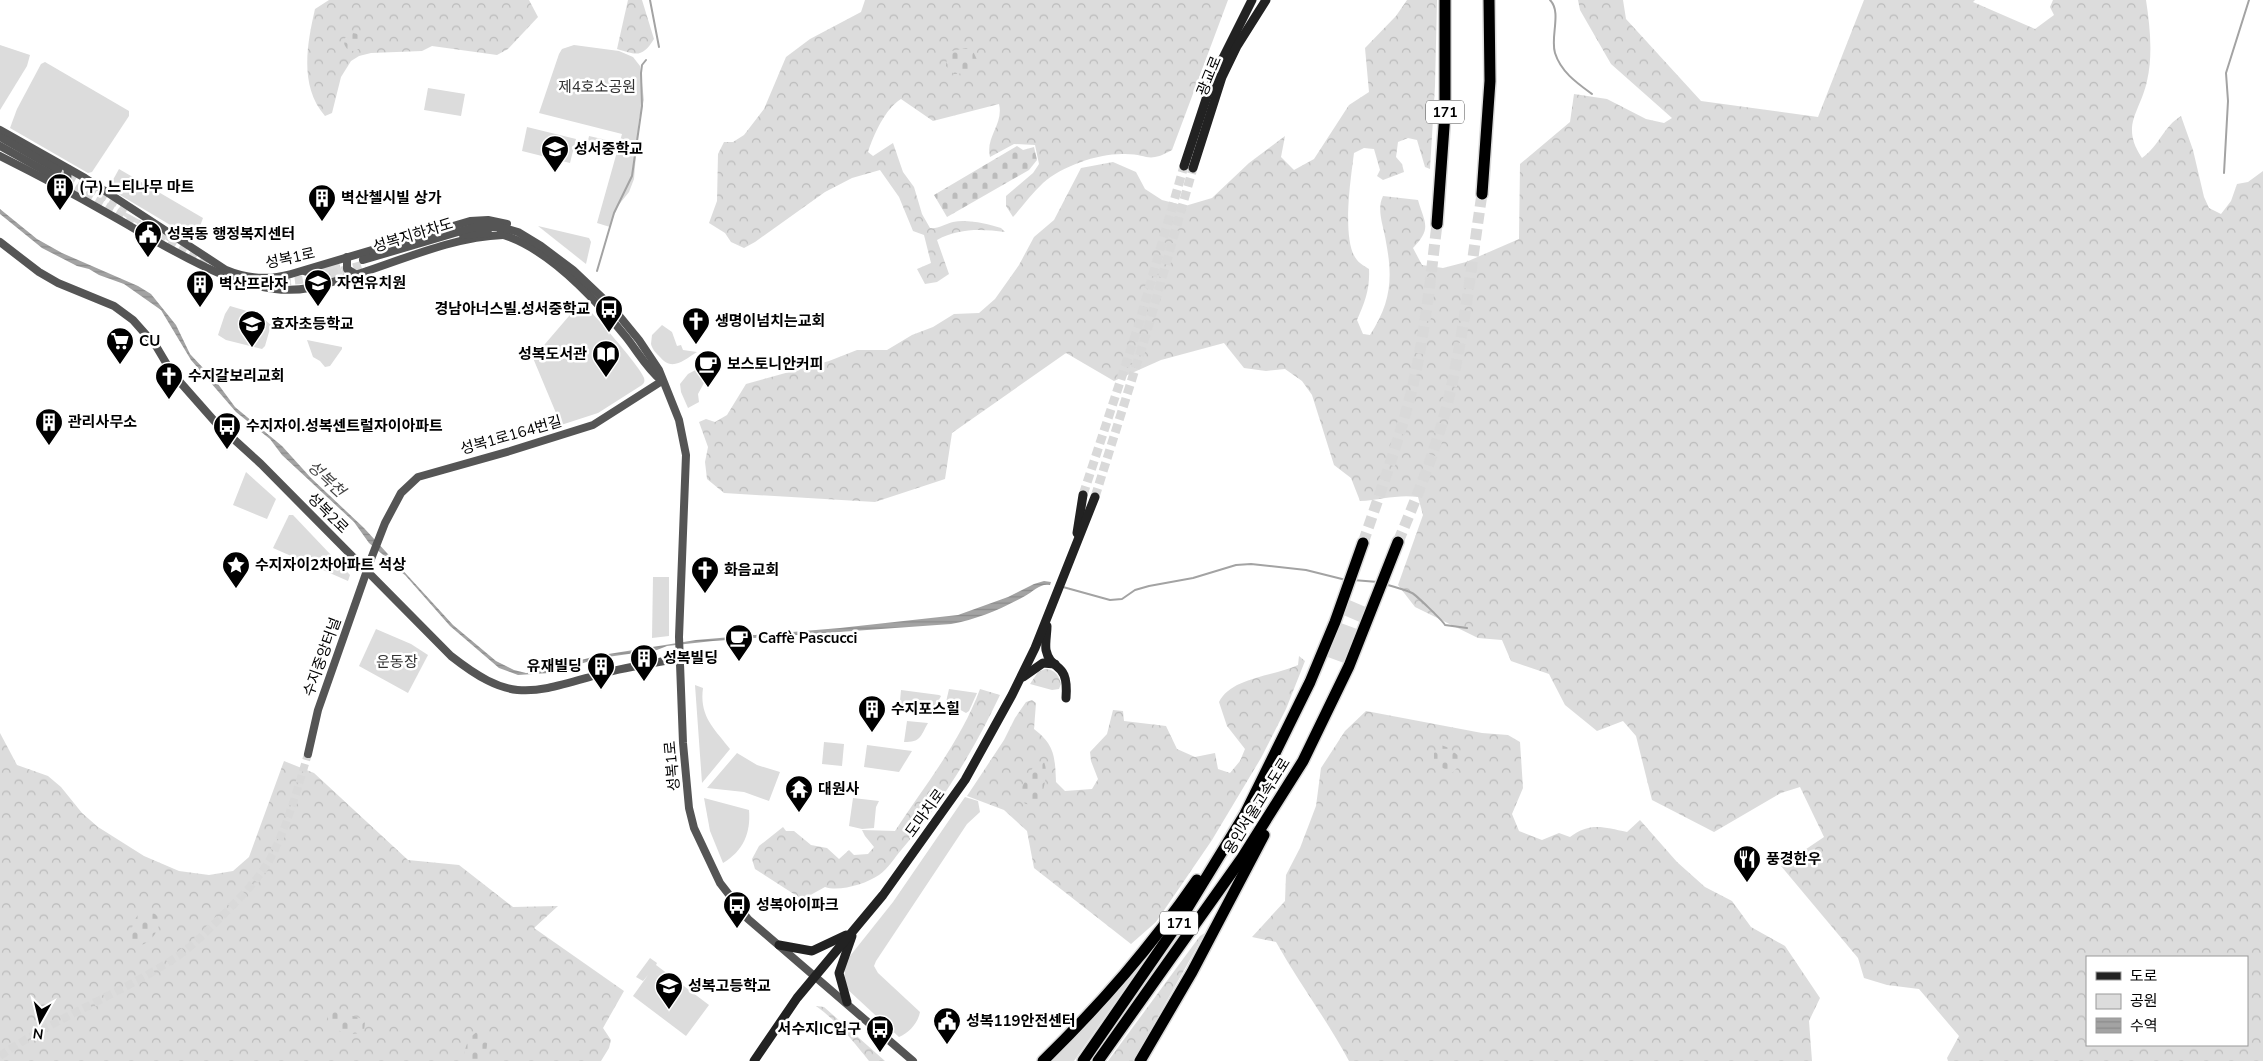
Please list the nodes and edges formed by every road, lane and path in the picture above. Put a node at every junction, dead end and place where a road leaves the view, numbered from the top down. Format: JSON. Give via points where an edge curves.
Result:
{"nodes":[{"id":1,"x":1252,"y":0,"type":"edge"},
{"id":2,"x":1266,"y":0,"type":"edge"},
{"id":3,"x":1445,"y":0,"type":"edge"},
{"id":4,"x":1489,"y":0,"type":"edge"},
{"id":5,"x":0,"y":130,"type":"edge"},
{"id":6,"x":0,"y":137,"type":"edge"},
{"id":7,"x":0,"y":146,"type":"edge"},
{"id":8,"x":0,"y":156,"type":"edge"},
{"id":9,"x":68,"y":169,"type":"junction"},
{"id":10,"x":60,"y":188,"type":"junction"},
{"id":11,"x":1482,"y":194,"type":"tunnel mouth"},
{"id":12,"x":132,"y":209,"type":"junction"},
{"id":13,"x":122,"y":222,"type":"junction"},
{"id":14,"x":1437,"y":224,"type":"tunnel mouth"},
{"id":15,"x":468,"y":231,"type":"junction"},
{"id":16,"x":503,"y":235,"type":"junction"},
{"id":17,"x":526,"y":236,"type":"junction"},
{"id":18,"x":0,"y":242,"type":"edge"},
{"id":19,"x":347,"y":257,"type":"junction"},
{"id":20,"x":364,"y":262,"type":"tunnel mouth"},
{"id":21,"x":304,"y":271,"type":"junction"},
{"id":22,"x":355,"y":274,"type":"junction"},
{"id":23,"x":309,"y":288,"type":"junction"},
{"id":24,"x":662,"y":381,"type":"junction"},
{"id":25,"x":1083,"y":495,"type":"tunnel mouth"},
{"id":26,"x":1095,"y":497,"type":"tunnel mouth"},
{"id":27,"x":1398,"y":542,"type":"tunnel mouth"},
{"id":28,"x":1363,"y":543,"type":"tunnel mouth"},
{"id":29,"x":1074,"y":553,"type":"junction"},
{"id":30,"x":367,"y":570,"type":"junction"},
{"id":31,"x":1048,"y":619,"type":"junction"},
{"id":32,"x":680,"y":654,"type":"junction"},
{"id":33,"x":1055,"y":664,"type":"junction"},
{"id":34,"x":1020,"y":678,"type":"junction"},
{"id":35,"x":1066,"y":698,"type":"dead end"},
{"id":36,"x":308,"y":754,"type":"tunnel mouth"},
{"id":37,"x":1263,"y":778,"type":"junction"},
{"id":38,"x":1282,"y":797,"type":"junction"},
{"id":39,"x":855,"y":930,"type":"junction"},
{"id":40,"x":778,"y":945,"type":"junction"},
{"id":41,"x":814,"y":977,"type":"junction"},
{"id":42,"x":846,"y":1002,"type":"junction"},
{"id":43,"x":754,"y":1061,"type":"edge"},
{"id":44,"x":913,"y":1061,"type":"edge"},
{"id":45,"x":1043,"y":1061,"type":"edge"},
{"id":46,"x":1083,"y":1061,"type":"edge"},
{"id":47,"x":1098,"y":1061,"type":"edge"},
{"id":48,"x":1140,"y":1061,"type":"edge"}],
"edges":[{"from":1,"to":2,"type":"main road","name":"광교로","via":[[1213,78],[1189,167],[1222,77]]},
{"from":3,"to":14,"type":"highway","number":"171","via":[[1445,113]]},
{"from":4,"to":11,"type":"highway","via":[[1490,81]]},
{"from":5,"to":9,"type":"street","name":"성복1로"},
{"from":6,"to":7,"type":"street","via":[[56,173]]},
{"from":8,"to":10,"type":"street","name":"성복1로"},
{"from":9,"to":10,"type":"street","via":[[68,181]]},
{"from":9,"to":12,"type":"street","name":"성복1로"},
{"from":10,"to":13,"type":"street","name":"성복1로"},
{"from":12,"to":13,"type":"street","via":[[119,214]]},
{"from":12,"to":21,"type":"street","name":"성복1로","via":[[233,273],[272,278]]},
{"from":13,"to":23,"type":"street","name":"성복1로","via":[[222,276],[272,287]]},
{"from":15,"to":16,"type":"street","name":"성복1로"},
{"from":15,"to":17,"type":"street","name":"성복1로","via":[[500,227]]},
{"from":15,"to":20,"type":"street","name":"성복지하차도"},
{"from":16,"to":22,"type":"street","name":"성복1로","via":[[453,244]]},
{"from":16,"to":24,"type":"street","name":"성복1로","via":[[529,246],[583,289]]},
{"from":17,"to":19,"type":"street","name":"성복1로","via":[[506,224],[470,220]]},
{"from":17,"to":24,"type":"street","name":"성복1로","via":[[558,257],[612,306],[659,370]]},
{"from":18,"to":30,"type":"street","name":"성복2로","via":[[39,272],[114,306],[133,320],[156,346],[172,374],[217,424]]},
{"from":19,"to":21,"type":"street","name":"성복1로"},
{"from":19,"to":22,"type":"street","via":[[347,269]]},
{"from":21,"to":23,"type":"street","via":[[313,278]]},
{"from":22,"to":23,"type":"street","name":"성복1로"},
{"from":24,"to":30,"type":"street","name":"성복1로164번길","via":[[593,424],[418,477],[401,492]]},
{"from":24,"to":32,"type":"street","name":"성복1로","via":[[679,420],[686,455]]},
{"from":25,"to":29,"type":"main road"},
{"from":26,"to":29,"type":"main road"},
{"from":27,"to":38,"type":"highway","name":"용인서울고속도로","number":"171","via":[[1353,658]]},
{"from":28,"to":37,"type":"highway","name":"용인서울고속도로","number":"171","via":[[1335,622]]},
{"from":29,"to":31,"type":"main road","name":"도마치로"},
{"from":30,"to":32,"type":"street","name":"성복2로","via":[[451,656],[482,679],[509,689],[548,689]]},
{"from":30,"to":36,"type":"street","name":"수지중앙터널","via":[[318,710]]},
{"from":31,"to":33,"type":"main road","via":[[1046,650]]},
{"from":31,"to":34,"type":"main road","name":"도마치로"},
{"from":32,"to":40,"type":"street","name":"성복1로","via":[[683,743],[694,828],[714,872],[733,902]]},
{"from":33,"to":34,"type":"main road","via":[[1043,662]]},
{"from":33,"to":35,"type":"main road","via":[[1067,679]]},
{"from":34,"to":39,"type":"main road","name":"도마치로","via":[[950,803]]},
{"from":37,"to":45,"type":"highway","via":[[1212,859],[1148,949]]},
{"from":37,"to":46,"type":"highway","name":"용인서울고속도로","number":"171","via":[[1222,855]]},
{"from":38,"to":47,"type":"highway","name":"용인서울고속도로","number":"171"},
{"from":38,"to":48,"type":"highway","via":[[1216,927]]},
{"from":39,"to":40,"type":"main road","via":[[812,951]]},
{"from":39,"to":41,"type":"main road","name":"도마치로"},
{"from":39,"to":42,"type":"main road","via":[[839,973]]},
{"from":40,"to":41,"type":"street","name":"성복1로"},
{"from":41,"to":42,"type":"street","name":"성복1로"},
{"from":41,"to":43,"type":"main road","name":"도마치로"},
{"from":42,"to":44,"type":"street","name":"성복1로"}]}
